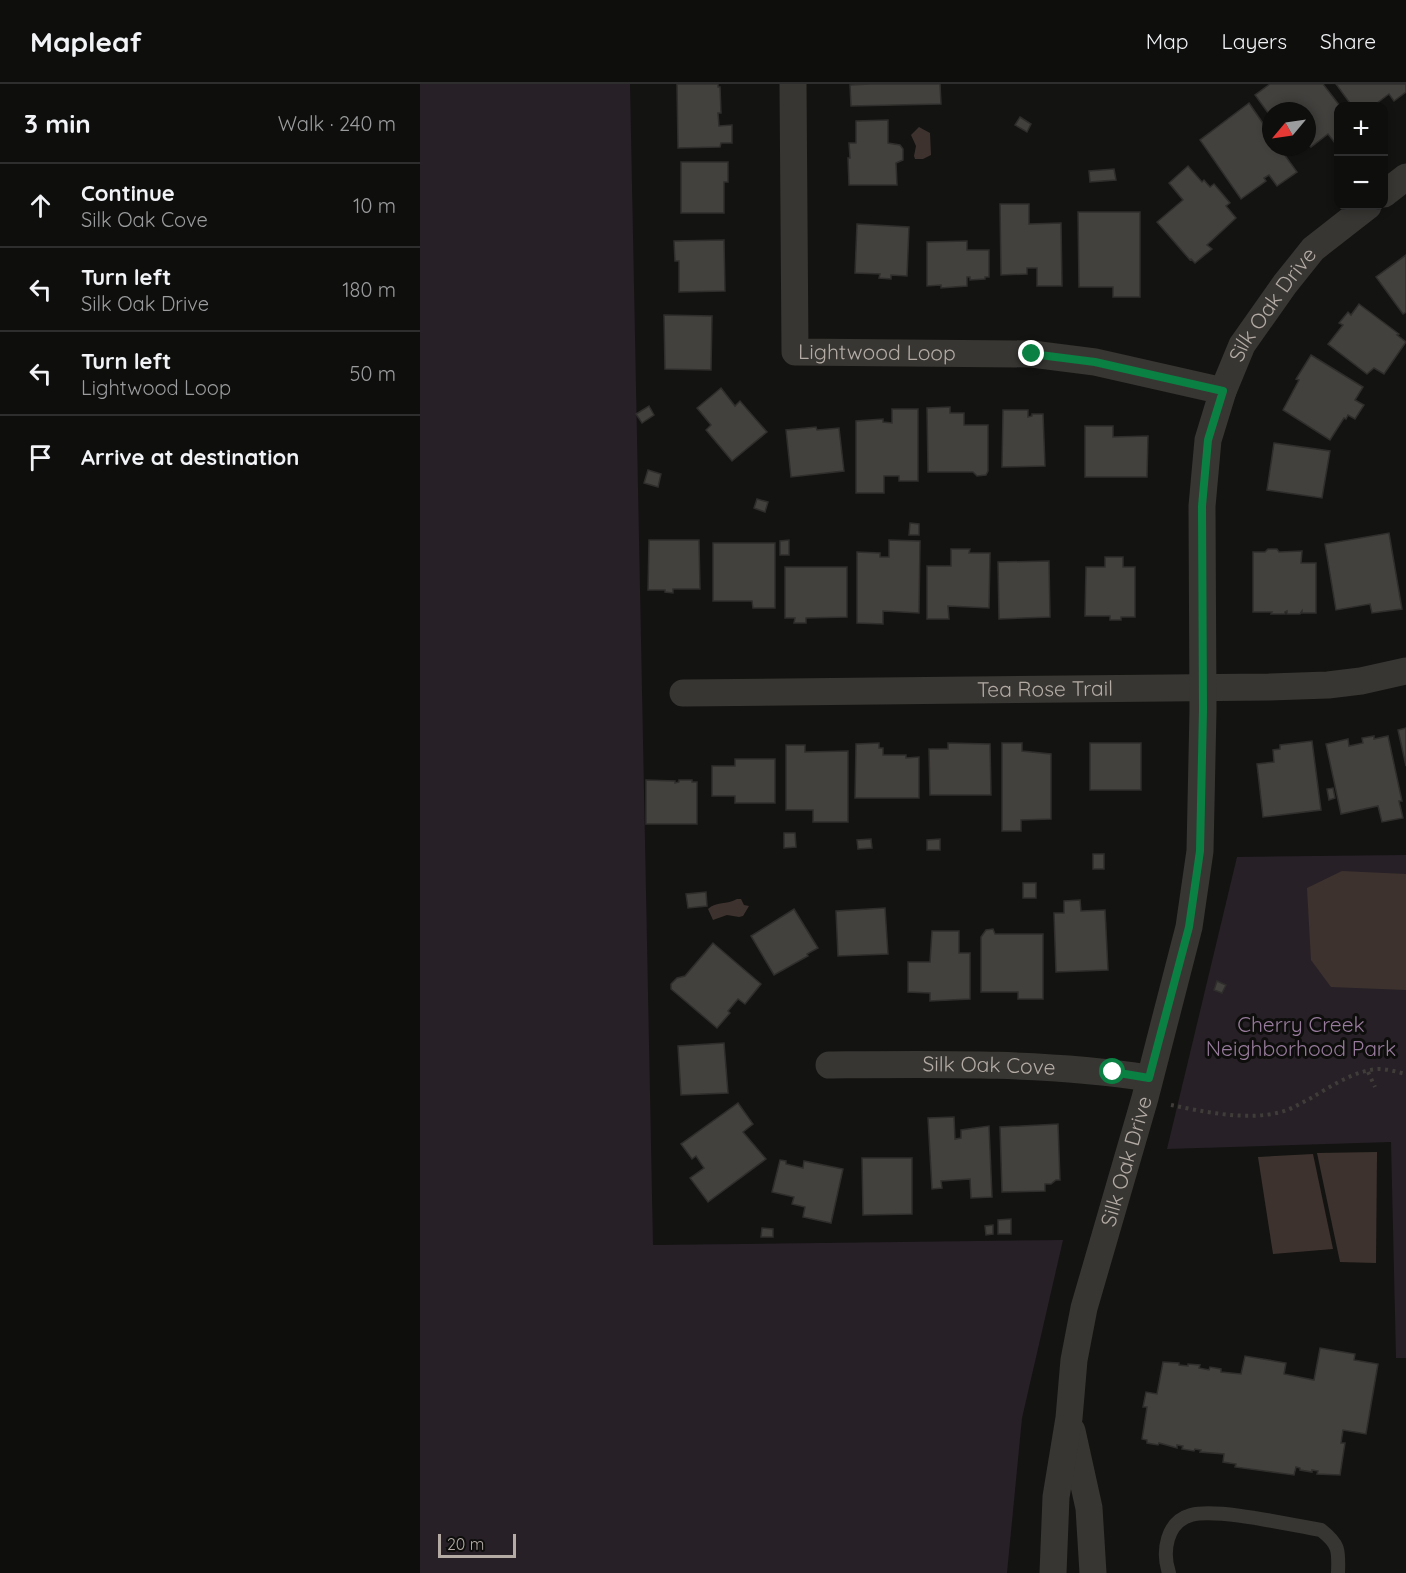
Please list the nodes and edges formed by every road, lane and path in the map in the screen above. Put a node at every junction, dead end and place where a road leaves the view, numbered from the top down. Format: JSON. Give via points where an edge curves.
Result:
{"nodes":[{"id":1,"x":793,"y":84,"type":"edge"},
{"id":2,"x":1406,"y":177,"type":"edge"},
{"id":3,"x":1388,"y":190,"type":"edge"},
{"id":4,"x":1363,"y":210,"type":"edge"},
{"id":5,"x":1223,"y":391,"type":"junction"},
{"id":6,"x":1406,"y":671,"type":"edge"},
{"id":7,"x":1203,"y":687,"type":"junction"},
{"id":8,"x":683,"y":693,"type":"dead end"},
{"id":9,"x":829,"y":1065,"type":"dead end"},
{"id":10,"x":1368,"y":1072,"type":"junction"},
{"id":11,"x":1406,"y":1074,"type":"edge"},
{"id":12,"x":1149,"y":1078,"type":"junction"},
{"id":13,"x":1374,"y":1087,"type":"dead end"},
{"id":14,"x":1171,"y":1105,"type":"dead end"},
{"id":15,"x":1070,"y":1418,"type":"junction"},
{"id":16,"x":1053,"y":1573,"type":"edge"},
{"id":17,"x":1093,"y":1573,"type":"edge"},
{"id":18,"x":1169,"y":1573,"type":"edge"},
{"id":19,"x":1338,"y":1573,"type":"edge"}],
"edges":[{"from":1,"to":5,"type":"street","name":"Lightwood Loop","via":[[795,352],[1032,354],[1095,362]]},
{"from":2,"to":3,"type":"street"},
{"from":4,"to":5,"type":"street","name":"Silk Oak Drive","via":[[1313,249],[1284,284],[1242,345]]},
{"from":5,"to":7,"type":"street","name":"Silk Oak Drive","via":[[1208,440],[1202,506]]},
{"from":6,"to":7,"type":"street","name":"Tea Rose Trail","via":[[1328,685]]},
{"from":7,"to":8,"type":"street","name":"Tea Rose Trail"},
{"from":7,"to":12,"type":"street","name":"Silk Oak Drive","via":[[1200,851],[1189,927]]},
{"from":9,"to":12,"type":"street","name":"Silk Oak Cove","via":[[990,1064]]},
{"from":10,"to":11,"type":"path","via":[[1377,1069]]},
{"from":10,"to":13,"type":"path"},
{"from":10,"to":14,"type":"path","via":[[1347,1078],[1282,1112],[1228,1114]]},
{"from":12,"to":15,"type":"street","name":"Silk Oak Drive","via":[[1084,1308],[1074,1360]]},
{"from":15,"to":16,"type":"street","name":"Silk Oak Drive","via":[[1056,1497]]},
{"from":15,"to":17,"type":"street","name":"Silk Oak Drive","via":[[1089,1508]]},
{"from":18,"to":19,"type":"lane","via":[[1165,1556],[1175,1525],[1191,1515],[1221,1514],[1321,1530],[1334,1540],[1339,1555]]}]}
